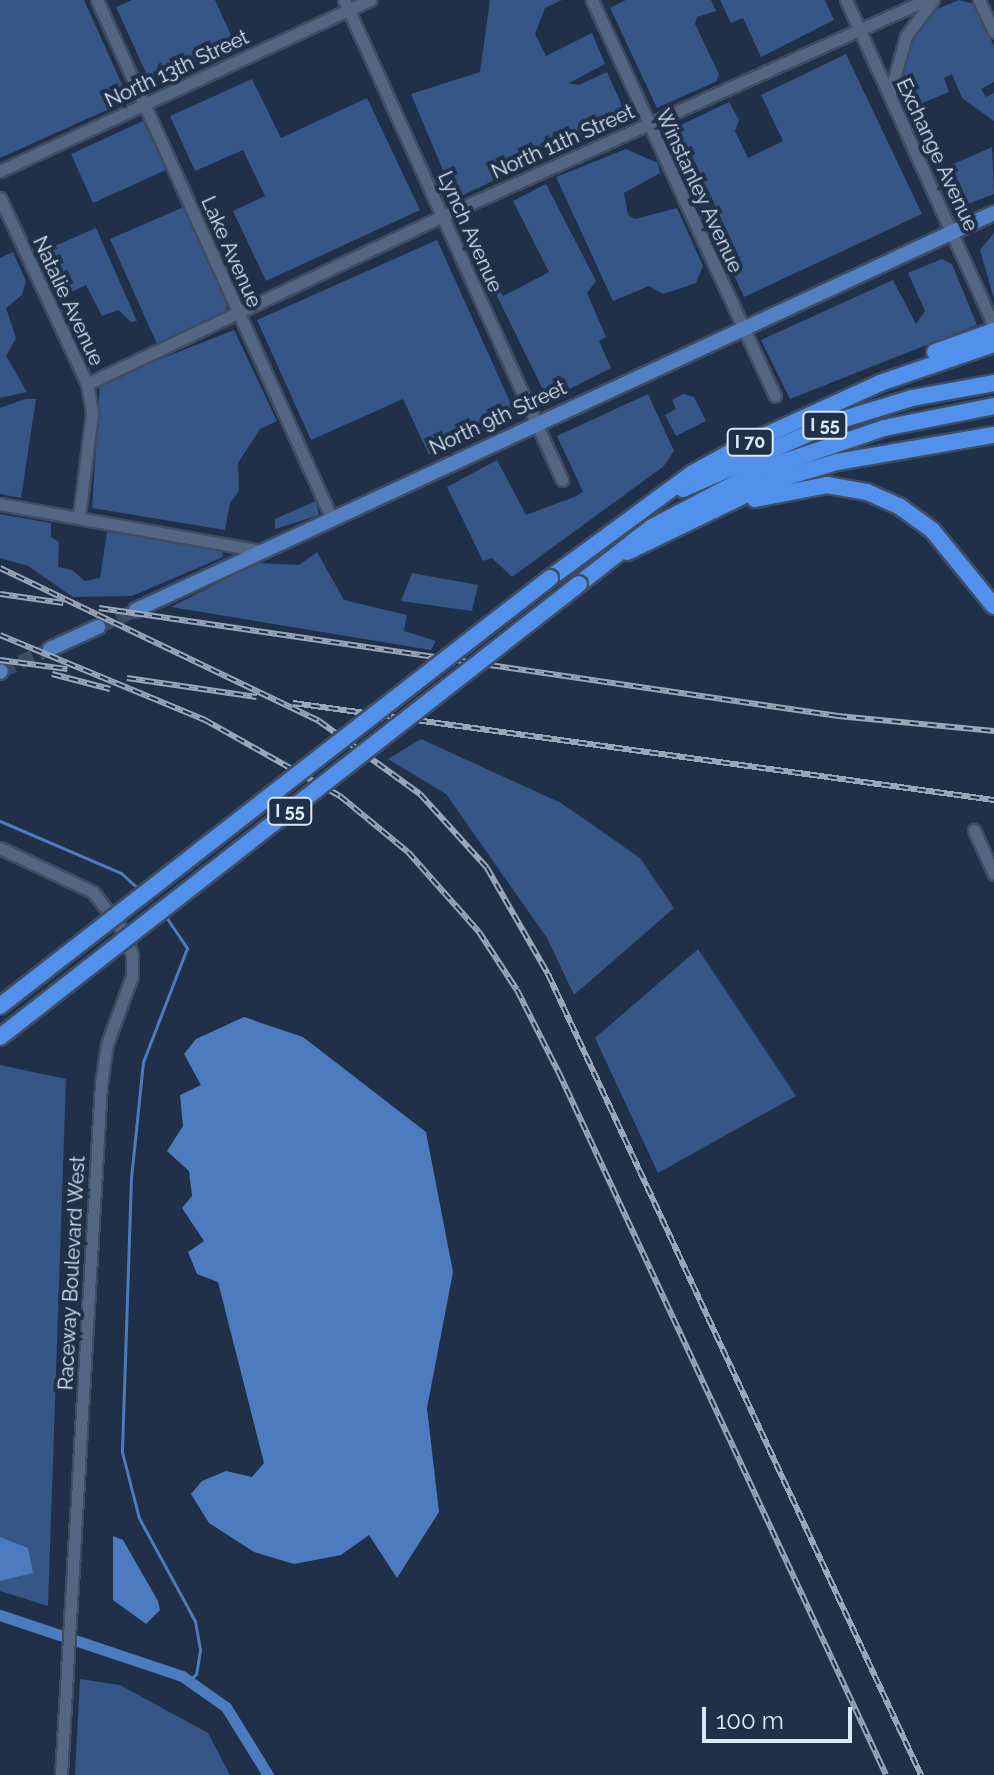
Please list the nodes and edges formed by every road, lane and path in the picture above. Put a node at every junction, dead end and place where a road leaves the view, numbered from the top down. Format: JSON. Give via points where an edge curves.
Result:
{"nodes":[{"id":1,"x":97,"y":0,"type":"edge"},
{"id":2,"x":370,"y":0,"type":"edge"},
{"id":3,"x":592,"y":0,"type":"edge"},
{"id":4,"x":846,"y":0,"type":"edge"},
{"id":5,"x":926,"y":0,"type":"edge"},
{"id":6,"x":933,"y":0,"type":"edge"},
{"id":7,"x":979,"y":0,"type":"edge"},
{"id":8,"x":346,"y":5,"type":"edge"},
{"id":9,"x":859,"y":28,"type":"junction"},
{"id":10,"x":994,"y":32,"type":"edge"},
{"id":11,"x":889,"y":94,"type":"junction"},
{"id":12,"x":145,"y":104,"type":"junction"},
{"id":13,"x":648,"y":123,"type":"junction"},
{"id":14,"x":0,"y":171,"type":"edge"},
{"id":15,"x":0,"y":198,"type":"edge"},
{"id":16,"x":994,"y":213,"type":"edge"},
{"id":17,"x":443,"y":216,"type":"junction"},
{"id":18,"x":953,"y":230,"type":"junction"},
{"id":19,"x":239,"y":312,"type":"junction"},
{"id":20,"x":993,"y":326,"type":"edge"},
{"id":21,"x":742,"y":327,"type":"junction"},
{"id":22,"x":994,"y":344,"type":"edge"},
{"id":23,"x":994,"y":383,"type":"edge"},
{"id":24,"x":87,"y":384,"type":"junction"},
{"id":25,"x":775,"y":396,"type":"dead end"},
{"id":26,"x":841,"y":399,"type":"junction"},
{"id":27,"x":994,"y":406,"type":"edge"},
{"id":28,"x":536,"y":422,"type":"junction"},
{"id":29,"x":994,"y":435,"type":"edge"},
{"id":30,"x":562,"y":480,"type":"dead end"},
{"id":31,"x":666,"y":495,"type":"junction"},
{"id":32,"x":0,"y":504,"type":"edge"},
{"id":33,"x":719,"y":505,"type":"junction"},
{"id":34,"x":79,"y":516,"type":"junction"},
{"id":35,"x":332,"y":519,"type":"junction"},
{"id":36,"x":261,"y":551,"type":"junction"},
{"id":37,"x":618,"y":556,"type":"junction"},
{"id":38,"x":994,"y":606,"type":"edge"},
{"id":39,"x":136,"y":610,"type":"tunnel mouth"},
{"id":40,"x":98,"y":627,"type":"tunnel mouth"},
{"id":41,"x":50,"y":649,"type":"tunnel mouth"},
{"id":42,"x":974,"y":830,"type":"dead end"},
{"id":43,"x":0,"y":848,"type":"edge"},
{"id":44,"x":994,"y":874,"type":"edge"},
{"id":45,"x":0,"y":1006,"type":"edge"},
{"id":46,"x":0,"y":1037,"type":"edge"},
{"id":47,"x":61,"y":1775,"type":"edge"}],
"edges":[{"from":1,"to":12,"type":"street","name":"Lake Avenue"},
{"from":2,"to":8,"type":"street","name":"North 13th Street"},
{"from":3,"to":13,"type":"street","name":"Winstanley Avenue"},
{"from":4,"to":9,"type":"street","name":"Exchange Avenue"},
{"from":5,"to":9,"type":"street","name":"North 11th Street"},
{"from":6,"to":11,"type":"street","via":[[906,36]]},
{"from":7,"to":10,"type":"street"},
{"from":8,"to":12,"type":"street","name":"North 13th Street"},
{"from":8,"to":17,"type":"street","name":"Lynch Avenue"},
{"from":9,"to":11,"type":"street","name":"Exchange Avenue"},
{"from":9,"to":13,"type":"street","name":"North 11th Street"},
{"from":11,"to":18,"type":"street","name":"Exchange Avenue"},
{"from":12,"to":14,"type":"street","name":"North 13th Street"},
{"from":12,"to":19,"type":"street","name":"Lake Avenue"},
{"from":13,"to":17,"type":"street","name":"North 11th Street"},
{"from":13,"to":21,"type":"street","name":"Winstanley Avenue"},
{"from":15,"to":24,"type":"street","name":"Natalie Avenue"},
{"from":16,"to":18,"type":"main road","name":"North 9th Street"},
{"from":17,"to":19,"type":"street","name":"North 11th Street"},
{"from":17,"to":28,"type":"street","name":"Lynch Avenue"},
{"from":18,"to":20,"type":"street","name":"Exchange Avenue"},
{"from":18,"to":21,"type":"main road","name":"North 9th Street"},
{"from":19,"to":24,"type":"street","name":"North 11th Street"},
{"from":19,"to":35,"type":"street","name":"Lake Avenue"},
{"from":20,"to":26,"type":"highway","via":[[870,377]]},
{"from":21,"to":25,"type":"street","name":"Winstanley Avenue"},
{"from":21,"to":28,"type":"main road","name":"North 9th Street"},
{"from":22,"to":26,"type":"highway","number":"I 70"},
{"from":23,"to":31,"type":"highway","number":"I 55","via":[[912,398],[837,421]]},
{"from":24,"to":34,"type":"street","name":"Natalie Avenue","via":[[92,413]]},
{"from":26,"to":31,"type":"highway","number":"I 70","via":[[734,450]]},
{"from":27,"to":37,"type":"highway","number":"I 55","via":[[902,423],[788,459],[678,511],[639,535]]},
{"from":28,"to":30,"type":"street","name":"Lynch Avenue"},
{"from":28,"to":35,"type":"main road","name":"North 9th Street"},
{"from":29,"to":33,"type":"highway","number":"I 70","via":[[837,462]]},
{"from":31,"to":45,"type":"highway","number":"I 55","bridge":true,"via":[[550,578]]},
{"from":32,"to":34,"type":"street"},
{"from":33,"to":37,"type":"highway","number":"I 70"},
{"from":33,"to":38,"type":"highway","via":[[734,506],[796,487],[827,485],[867,492],[899,506],[932,530]]},
{"from":34,"to":36,"type":"street"},
{"from":35,"to":36,"type":"main road","name":"North 9th Street"},
{"from":36,"to":39,"type":"main road","name":"North 9th Street"},
{"from":37,"to":46,"type":"highway","number":"I 55","bridge":true},
{"from":40,"to":41,"type":"main road"},
{"from":42,"to":44,"type":"street"},
{"from":43,"to":47,"type":"street","name":"Raceway Boulevard West","via":[[93,892],[123,931],[132,955],[132,976],[107,1044],[101,1084]]}]}
